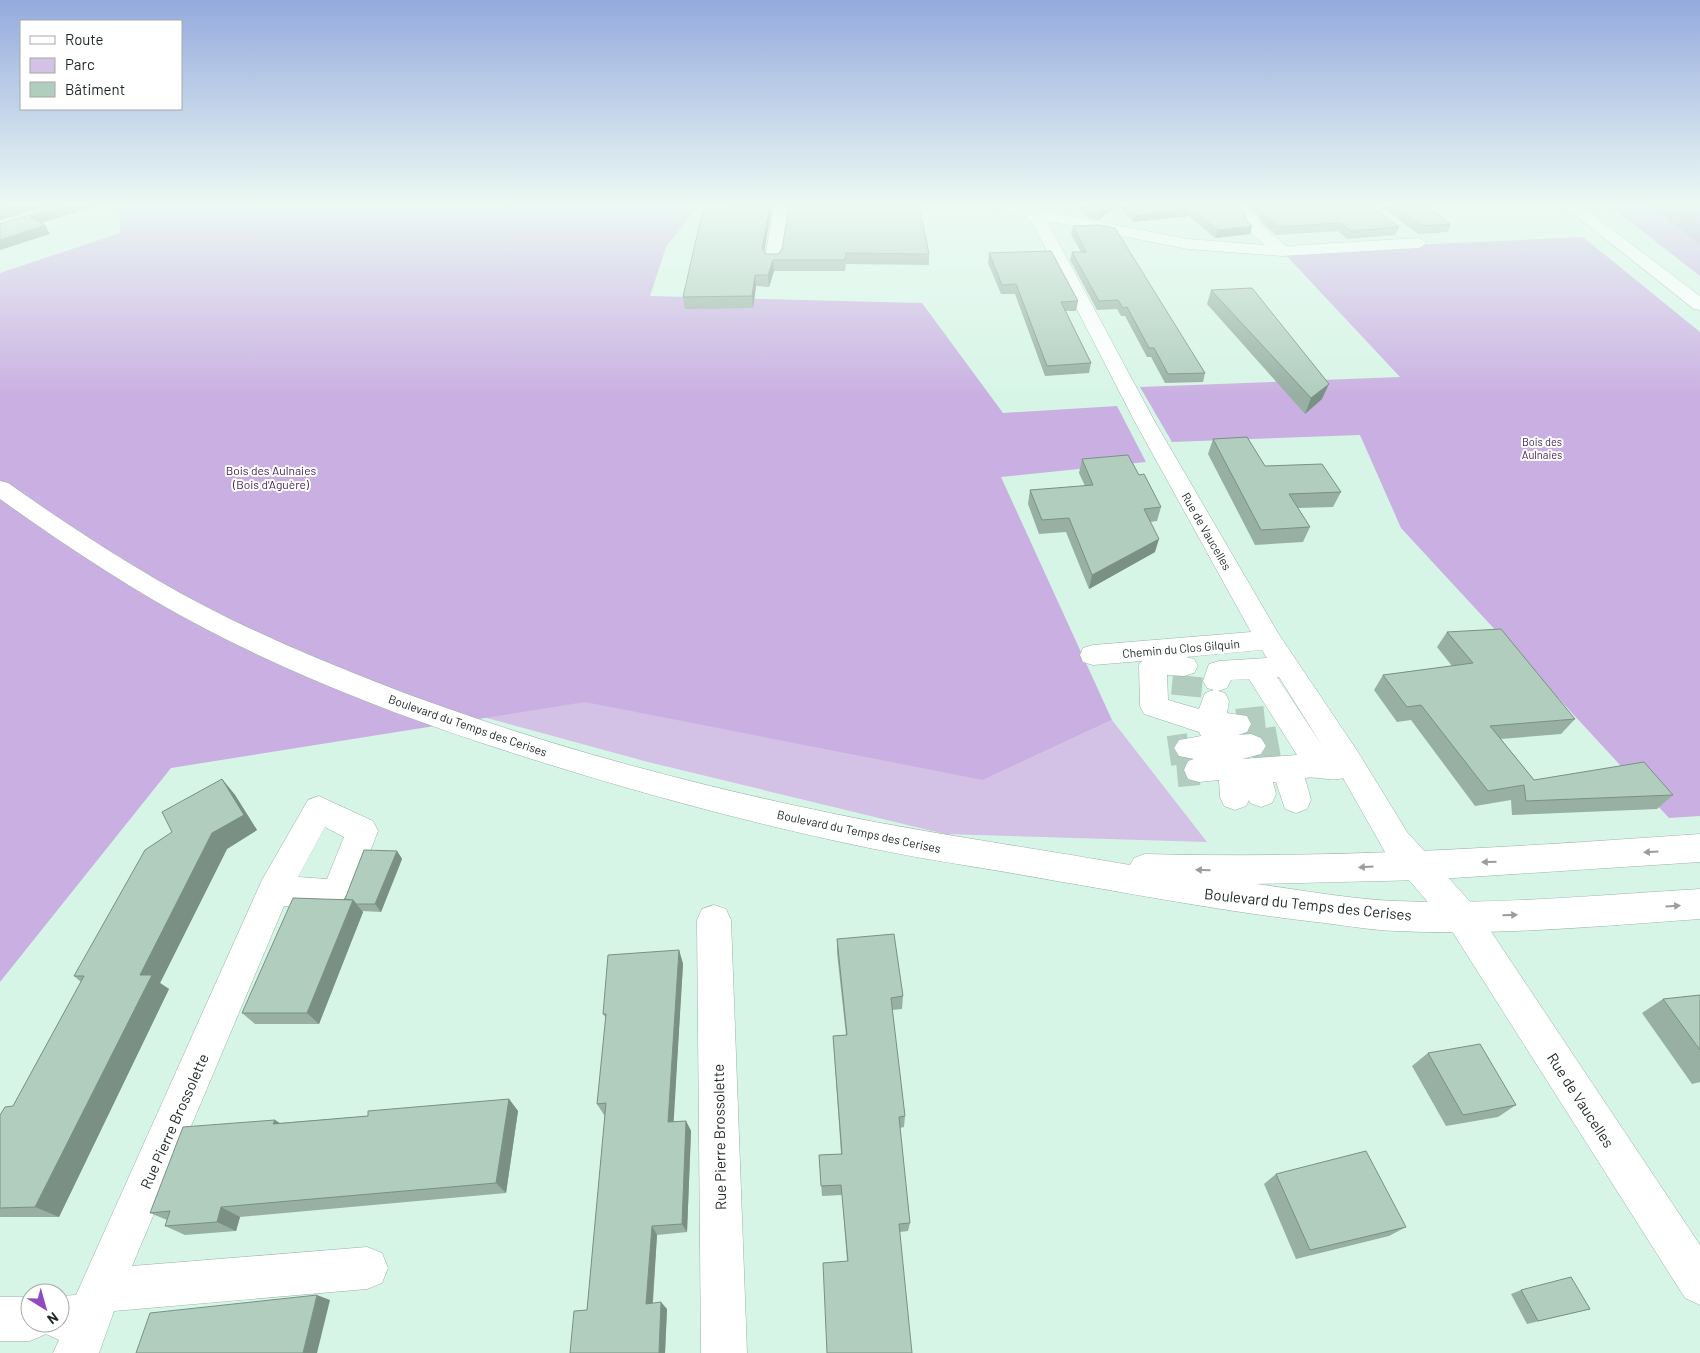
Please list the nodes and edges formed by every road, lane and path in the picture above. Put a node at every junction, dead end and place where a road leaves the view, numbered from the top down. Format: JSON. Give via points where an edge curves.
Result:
{"nodes":[{"id":1,"x":1066,"y":269,"type":"edge"},
{"id":2,"x":1654,"y":269,"type":"edge"},
{"id":3,"x":1700,"y":305,"type":"edge"},
{"id":4,"x":0,"y":488,"type":"edge"},
{"id":5,"x":1269,"y":640,"type":"junction"},
{"id":6,"x":1093,"y":656,"type":"dead end"},
{"id":7,"x":1286,"y":667,"type":"junction"},
{"id":8,"x":1258,"y":669,"type":"junction"},
{"id":9,"x":1236,"y":728,"type":"junction"},
{"id":10,"x":1194,"y":759,"type":"tunnel mouth"},
{"id":11,"x":1358,"y":776,"type":"junction"},
{"id":12,"x":1296,"y":800,"type":"dead end"},
{"id":13,"x":1700,"y":848,"type":"edge"},
{"id":14,"x":1039,"y":863,"type":"junction"},
{"id":15,"x":1414,"y":864,"type":"junction"},
{"id":16,"x":274,"y":890,"type":"dead end"},
{"id":17,"x":1700,"y":904,"type":"edge"},
{"id":18,"x":1462,"y":917,"type":"junction"},
{"id":19,"x":714,"y":920,"type":"dead end"},
{"id":20,"x":367,"y":1268,"type":"dead end"},
{"id":21,"x":1700,"y":1283,"type":"edge"},
{"id":22,"x":20,"y":1318,"type":"edge"},
{"id":23,"x":0,"y":1319,"type":"edge"},
{"id":24,"x":81,"y":1320,"type":"edge"},
{"id":25,"x":724,"y":1353,"type":"edge"}],
"edges":[{"from":1,"to":5,"type":"street","name":"Rue de Vaucelles","via":[[1145,422]]},
{"from":2,"to":3,"type":"street"},
{"from":4,"to":14,"type":"street","name":"Boulevard du Temps des Cerises","via":[[94,555],[231,632],[344,682],[434,716],[511,742],[737,805],[901,840]]},
{"from":5,"to":6,"type":"street","name":"Chemin du Clos Gilquin"},
{"from":5,"to":7,"type":"street","name":"Rue de Vaucelles"},
{"from":7,"to":8,"type":"street"},
{"from":7,"to":11,"type":"street","name":"Rue de Vaucelles"},
{"from":8,"to":9,"type":"street"},
{"from":8,"to":9,"type":"street"},
{"from":9,"to":10,"type":"street","via":[[1218,768]]},
{"from":9,"to":11,"type":"street","via":[[1320,764]]},
{"from":9,"to":12,"type":"street"},
{"from":11,"to":15,"type":"street","name":"Rue de Vaucelles","via":[[1396,842]]},
{"from":13,"to":15,"type":"street","name":"Boulevard du Temps des Cerises","one_way":true,"via":[[1504,862]]},
{"from":15,"to":14,"type":"street","name":"Boulevard du Temps des Cerises","one_way":true,"via":[[1232,871]]},
{"from":14,"to":18,"type":"street","name":"Boulevard du Temps des Cerises","via":[[1249,900],[1391,916]]},
{"from":15,"to":18,"type":"street","name":"Rue de Vaucelles"},
{"from":16,"to":24,"type":"street","name":"Rue Pierre Brossolette"},
{"from":18,"to":17,"type":"street","name":"Boulevard du Temps des Cerises","one_way":true},
{"from":18,"to":21,"type":"street","name":"Rue de Vaucelles"},
{"from":19,"to":25,"type":"street","name":"Rue Pierre Brossolette"},
{"from":20,"to":24,"type":"street"},
{"from":22,"to":23,"type":"street"}]}
